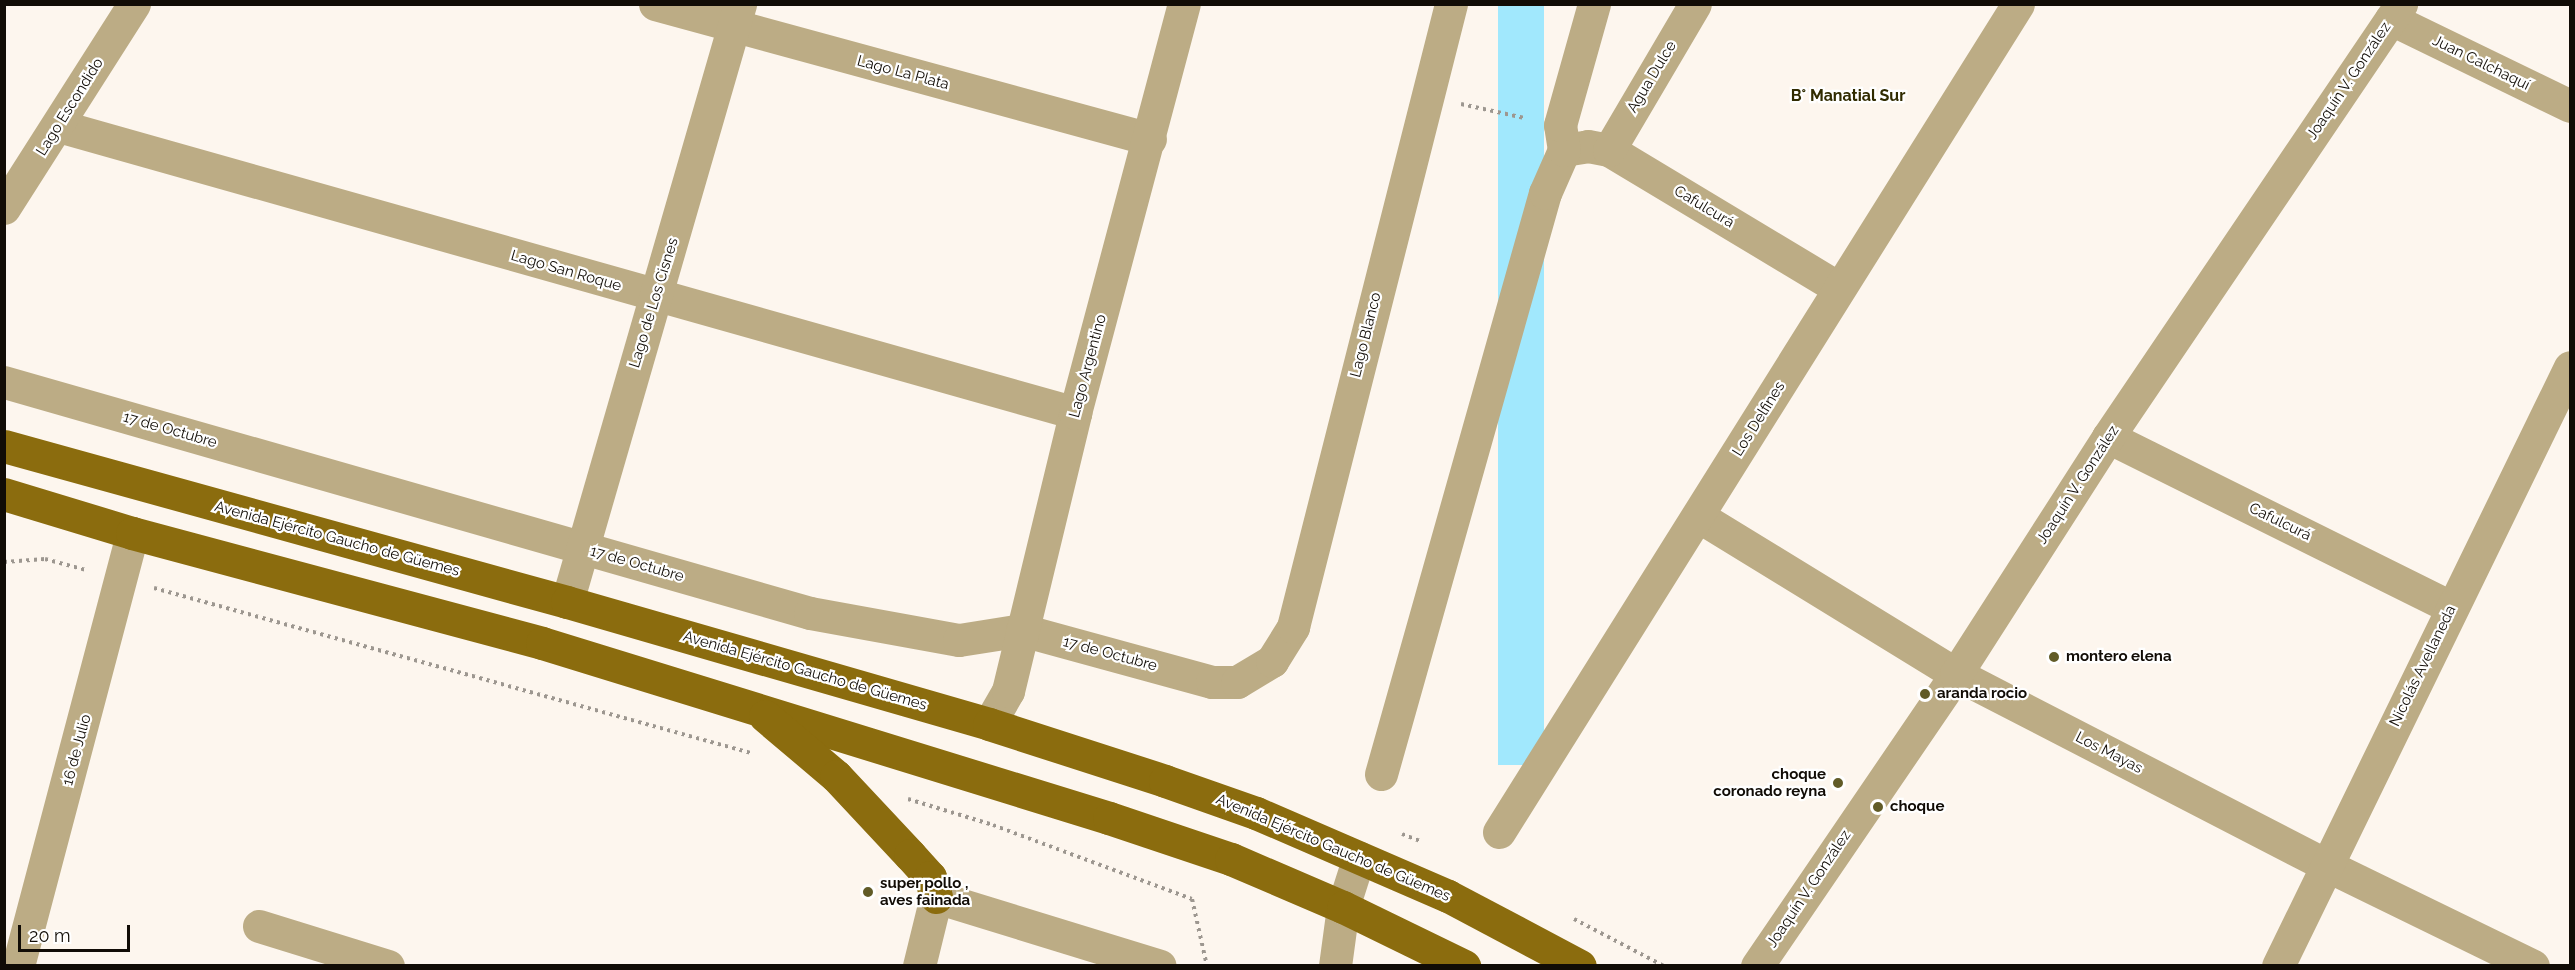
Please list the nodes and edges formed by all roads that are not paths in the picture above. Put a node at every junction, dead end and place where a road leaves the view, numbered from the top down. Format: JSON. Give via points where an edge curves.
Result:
{"nodes":[{"id":1,"x":134,"y":4,"type":"edge"},
{"id":2,"x":655,"y":4,"type":"edge"},
{"id":3,"x":1184,"y":4,"type":"edge"},
{"id":4,"x":1451,"y":4,"type":"edge"},
{"id":5,"x":1594,"y":4,"type":"edge"},
{"id":6,"x":1695,"y":4,"type":"edge"},
{"id":7,"x":2018,"y":4,"type":"edge"},
{"id":8,"x":2396,"y":12,"type":"edge"},
{"id":9,"x":737,"y":16,"type":"edge"},
{"id":10,"x":2571,"y":106,"type":"edge"},
{"id":11,"x":58,"y":126,"type":"junction"},
{"id":12,"x":1562,"y":138,"type":"junction"},
{"id":13,"x":1150,"y":139,"type":"junction"},
{"id":14,"x":1609,"y":150,"type":"junction"},
{"id":15,"x":4,"y":208,"type":"edge"},
{"id":16,"x":1839,"y":288,"type":"junction"},
{"id":17,"x":657,"y":297,"type":"junction"},
{"id":18,"x":2571,"y":367,"type":"edge"},
{"id":19,"x":4,"y":382,"type":"edge"},
{"id":20,"x":1075,"y":413,"type":"junction"},
{"id":21,"x":2108,"y":437,"type":"junction"},
{"id":22,"x":4,"y":446,"type":"edge"},
{"id":23,"x":4,"y":494,"type":"edge"},
{"id":24,"x":1698,"y":516,"type":"junction"},
{"id":25,"x":132,"y":533,"type":"junction"},
{"id":26,"x":579,"y":548,"type":"junction"},
{"id":27,"x":567,"y":602,"type":"junction"},
{"id":28,"x":2451,"y":607,"type":"junction"},
{"id":29,"x":1022,"y":630,"type":"junction"},
{"id":30,"x":1272,"y":661,"type":"joint"},
{"id":31,"x":1956,"y":674,"type":"junction"},
{"id":32,"x":752,"y":705,"type":"junction"},
{"id":33,"x":989,"y":724,"type":"junction"},
{"id":34,"x":1381,"y":774,"type":"dead end"},
{"id":35,"x":1499,"y":832,"type":"dead end"},
{"id":36,"x":1359,"y":857,"type":"junction"},
{"id":37,"x":2328,"y":866,"type":"junction"},
{"id":38,"x":936,"y":897,"type":"junction"},
{"id":39,"x":1343,"y":907,"type":"junction"},
{"id":40,"x":260,"y":926,"type":"dead end"},
{"id":41,"x":18,"y":966,"type":"edge"},
{"id":42,"x":388,"y":966,"type":"edge"},
{"id":43,"x":919,"y":966,"type":"edge"},
{"id":44,"x":1160,"y":966,"type":"edge"},
{"id":45,"x":1335,"y":966,"type":"edge"},
{"id":46,"x":1464,"y":966,"type":"edge"},
{"id":47,"x":1580,"y":966,"type":"edge"},
{"id":48,"x":1756,"y":966,"type":"edge"},
{"id":49,"x":2278,"y":966,"type":"edge"},
{"id":50,"x":2533,"y":966,"type":"edge"}],
"edges":[{"from":1,"to":11,"type":"street","name":"Lago Escondido"},
{"from":2,"to":9,"type":"street","name":"Lago La Plata"},
{"from":3,"to":13,"type":"street","name":"Lago Argentino"},
{"from":4,"to":30,"type":"street","name":"Lago Blanco","via":[[1293,627]]},
{"from":5,"to":12,"type":"street"},
{"from":6,"to":14,"type":"street","name":"Agua Dulce"},
{"from":7,"to":16,"type":"street","name":"Los Delfines"},
{"from":8,"to":10,"type":"street","name":"Juan Calchaquí"},
{"from":8,"to":21,"type":"street","name":"Joaquín V. González"},
{"from":9,"to":13,"type":"street","name":"Lago La Plata"},
{"from":9,"to":17,"type":"street","name":"Lago de Los Cisnes"},
{"from":11,"to":15,"type":"street","name":"Lago Escondido"},
{"from":11,"to":17,"type":"street","name":"Lago San Roque"},
{"from":12,"to":14,"type":"street","name":"Cafulcurá"},
{"from":12,"to":34,"type":"street"},
{"from":13,"to":20,"type":"street","name":"Lago Argentino"},
{"from":14,"to":16,"type":"street","name":"Cafulcurá"},
{"from":16,"to":24,"type":"street","name":"Los Delfines"},
{"from":17,"to":20,"type":"street","name":"Lago San Roque"},
{"from":17,"to":26,"type":"street","name":"Lago de Los Cisnes"},
{"from":18,"to":28,"type":"street","name":"Nicolás Avellaneda"},
{"from":19,"to":26,"type":"street","name":"17 de Octubre"},
{"from":20,"to":29,"type":"street","name":"Lago Argentino"},
{"from":21,"to":28,"type":"street","name":"Cafulcurá"},
{"from":21,"to":31,"type":"street","name":"Joaquín V. González"},
{"from":22,"to":27,"type":"main road","name":"Avenida Ejército Gaucho de Güemes"},
{"from":23,"to":25,"type":"main road"},
{"from":24,"to":31,"type":"street","name":"Los Mayas"},
{"from":24,"to":35,"type":"street","name":"Los Delfines"},
{"from":25,"to":32,"type":"main road","via":[[542,643]]},
{"from":25,"to":41,"type":"street","name":"16 de Julio","via":[[123,579]]},
{"from":26,"to":27,"type":"street","name":"Lago de Los Cisnes"},
{"from":26,"to":29,"type":"street","name":"17 de Octubre","via":[[810,613],[867,624],[959,640]]},
{"from":27,"to":33,"type":"main road","name":"Avenida Ejército Gaucho de Güemes"},
{"from":28,"to":37,"type":"street","name":"Nicolás Avellaneda"},
{"from":29,"to":30,"type":"street","name":"17 de Octubre","via":[[1212,682],[1237,682]]},
{"from":29,"to":33,"type":"street","name":"Lago Argentino","via":[[1008,691]]},
{"from":31,"to":37,"type":"street","name":"Los Mayas"},
{"from":31,"to":48,"type":"street","name":"Joaquín V. González"},
{"from":32,"to":38,"type":"main road","via":[[836,776],[930,876]]},
{"from":32,"to":39,"type":"main road","via":[[1231,859]]},
{"from":33,"to":36,"type":"main road","name":"Avenida Ejército Gaucho de Güemes","via":[[1256,813]]},
{"from":36,"to":39,"type":"street"},
{"from":36,"to":47,"type":"main road","name":"Avenida Ejército Gaucho de Güemes","via":[[1448,896]]},
{"from":37,"to":49,"type":"street","name":"Nicolás Avellaneda"},
{"from":37,"to":50,"type":"street","name":"Los Mayas"},
{"from":38,"to":43,"type":"street"},
{"from":38,"to":44,"type":"street"},
{"from":39,"to":45,"type":"street"},
{"from":39,"to":46,"type":"main road"},
{"from":40,"to":42,"type":"street"}]}
